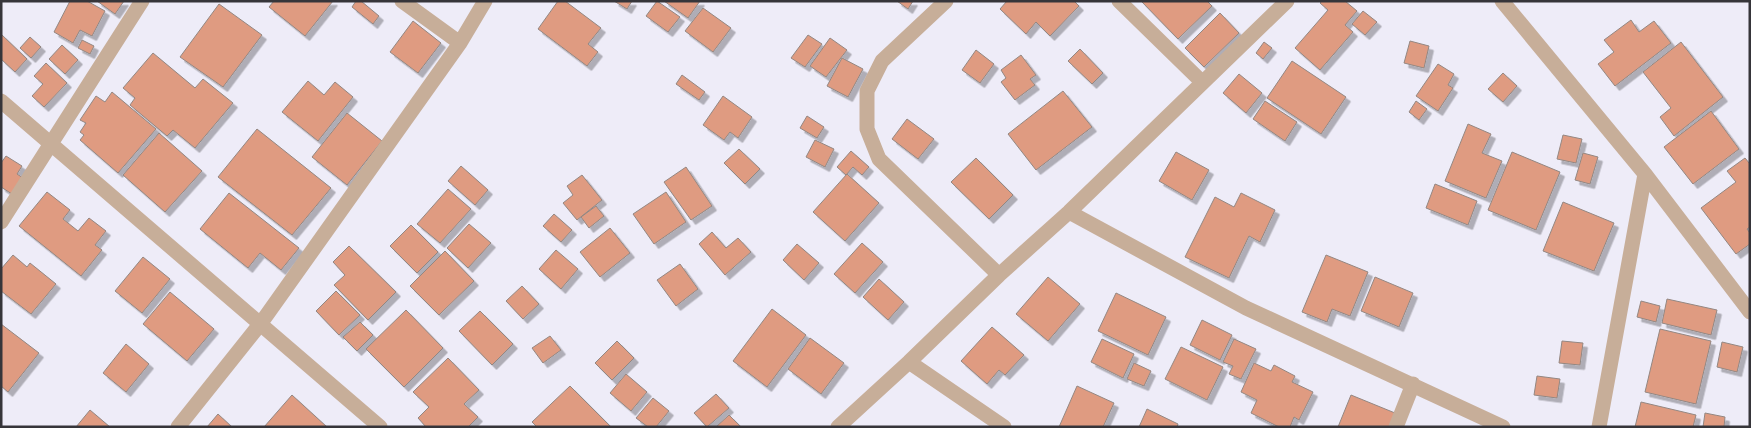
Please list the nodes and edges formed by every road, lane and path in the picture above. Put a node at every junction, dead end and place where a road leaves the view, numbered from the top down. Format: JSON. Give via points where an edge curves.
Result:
{"nodes":[{"id":1,"x":142,"y":1,"type":"edge"},
{"id":2,"x":402,"y":1,"type":"edge"},
{"id":3,"x":485,"y":1,"type":"edge"},
{"id":4,"x":946,"y":1,"type":"edge"},
{"id":5,"x":1118,"y":1,"type":"edge"},
{"id":6,"x":1287,"y":1,"type":"edge"},
{"id":7,"x":1502,"y":1,"type":"edge"},
{"id":8,"x":460,"y":43,"type":"junction"},
{"id":9,"x":1202,"y":82,"type":"junction"},
{"id":10,"x":1,"y":101,"type":"edge"},
{"id":11,"x":51,"y":143,"type":"junction"},
{"id":12,"x":1645,"y":174,"type":"junction"},
{"id":13,"x":1069,"y":212,"type":"junction"},
{"id":14,"x":1,"y":222,"type":"edge"},
{"id":15,"x":999,"y":275,"type":"junction"},
{"id":16,"x":1750,"y":312,"type":"edge"},
{"id":17,"x":261,"y":323,"type":"junction"},
{"id":18,"x":908,"y":362,"type":"junction"},
{"id":19,"x":1413,"y":384,"type":"junction"},
{"id":20,"x":178,"y":427,"type":"edge"},
{"id":21,"x":380,"y":427,"type":"edge"},
{"id":22,"x":838,"y":427,"type":"edge"},
{"id":23,"x":1004,"y":427,"type":"edge"},
{"id":24,"x":1396,"y":427,"type":"edge"},
{"id":25,"x":1503,"y":427,"type":"edge"},
{"id":26,"x":1598,"y":427,"type":"edge"}],
"edges":[{"from":1,"to":11,"type":"street"},
{"from":2,"to":8,"type":"street"},
{"from":3,"to":8,"type":"street"},
{"from":4,"to":15,"type":"street","via":[[882,62],[867,91],[867,129],[879,158]]},
{"from":5,"to":9,"type":"street"},
{"from":6,"to":9,"type":"street"},
{"from":7,"to":12,"type":"street"},
{"from":8,"to":17,"type":"street"},
{"from":9,"to":13,"type":"street"},
{"from":10,"to":11,"type":"street"},
{"from":11,"to":14,"type":"street"},
{"from":11,"to":17,"type":"street"},
{"from":12,"to":16,"type":"street"},
{"from":12,"to":26,"type":"street"},
{"from":13,"to":15,"type":"street"},
{"from":13,"to":19,"type":"street","via":[[1246,308]]},
{"from":15,"to":18,"type":"street"},
{"from":17,"to":20,"type":"street"},
{"from":17,"to":21,"type":"street"},
{"from":18,"to":22,"type":"street"},
{"from":18,"to":23,"type":"street"},
{"from":19,"to":24,"type":"street"},
{"from":19,"to":25,"type":"street"}]}
